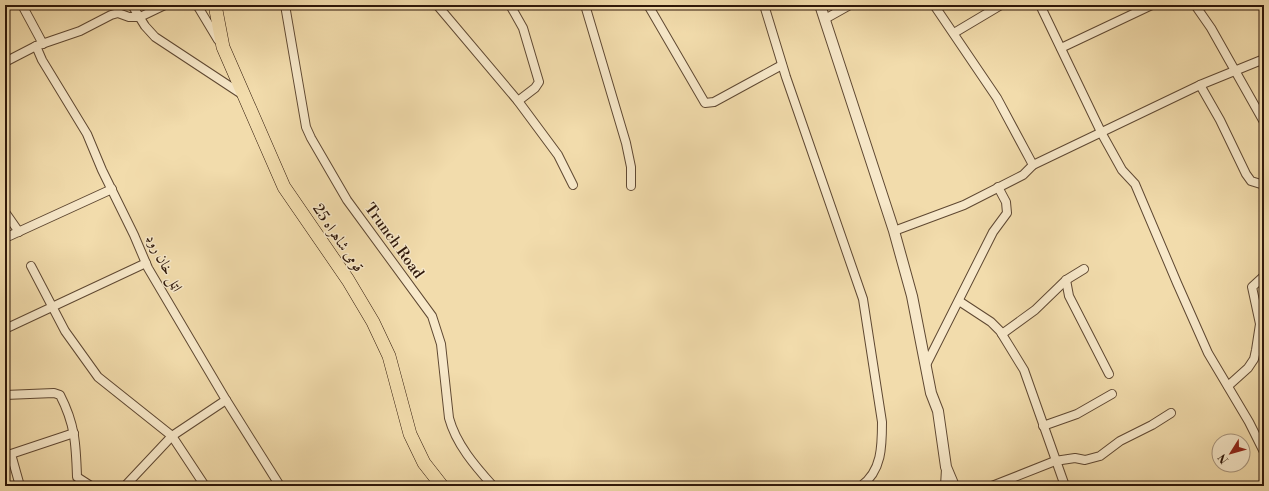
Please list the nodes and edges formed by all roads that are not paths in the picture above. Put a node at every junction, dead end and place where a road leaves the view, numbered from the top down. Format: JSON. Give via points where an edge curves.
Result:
{"nodes":[{"id":1,"x":22,"y":5,"type":"edge"},
{"id":2,"x":132,"y":5,"type":"edge"},
{"id":3,"x":165,"y":5,"type":"edge"},
{"id":4,"x":197,"y":5,"type":"edge"},
{"id":5,"x":215,"y":5,"type":"edge"},
{"id":6,"x":285,"y":5,"type":"edge"},
{"id":7,"x":437,"y":5,"type":"edge"},
{"id":8,"x":510,"y":5,"type":"edge"},
{"id":9,"x":585,"y":5,"type":"edge"},
{"id":10,"x":648,"y":5,"type":"edge"},
{"id":11,"x":764,"y":5,"type":"edge"},
{"id":12,"x":820,"y":5,"type":"edge"},
{"id":13,"x":850,"y":5,"type":"edge"},
{"id":14,"x":934,"y":5,"type":"edge"},
{"id":15,"x":1001,"y":5,"type":"edge"},
{"id":16,"x":1040,"y":5,"type":"edge"},
{"id":17,"x":1152,"y":5,"type":"edge"},
{"id":18,"x":1195,"y":5,"type":"edge"},
{"id":19,"x":140,"y":17,"type":"junction"},
{"id":20,"x":825,"y":19,"type":"junction"},
{"id":21,"x":954,"y":33,"type":"junction"},
{"id":22,"x":40,"y":45,"type":"junction"},
{"id":23,"x":223,"y":48,"type":"junction"},
{"id":24,"x":1061,"y":48,"type":"junction"},
{"id":25,"x":1264,"y":59,"type":"edge"},
{"id":26,"x":5,"y":62,"type":"edge"},
{"id":27,"x":782,"y":65,"type":"junction"},
{"id":28,"x":1234,"y":70,"type":"junction"},
{"id":29,"x":1200,"y":85,"type":"junction"},
{"id":30,"x":244,"y":95,"type":"junction"},
{"id":31,"x":518,"y":101,"type":"junction"},
{"id":32,"x":1264,"y":122,"type":"edge"},
{"id":33,"x":1102,"y":134,"type":"junction"},
{"id":34,"x":1033,"y":166,"type":"junction"},
{"id":35,"x":573,"y":185,"type":"dead end"},
{"id":36,"x":1264,"y":185,"type":"edge"},
{"id":37,"x":630,"y":186,"type":"dead end"},
{"id":38,"x":998,"y":188,"type":"junction"},
{"id":39,"x":112,"y":189,"type":"junction"},
{"id":40,"x":5,"y":212,"type":"edge"},
{"id":41,"x":894,"y":231,"type":"junction"},
{"id":42,"x":20,"y":232,"type":"junction"},
{"id":43,"x":5,"y":238,"type":"edge"},
{"id":44,"x":146,"y":263,"type":"junction"},
{"id":45,"x":31,"y":266,"type":"dead end"},
{"id":46,"x":1084,"y":269,"type":"dead end"},
{"id":47,"x":1264,"y":276,"type":"edge"},
{"id":48,"x":1066,"y":280,"type":"junction"},
{"id":49,"x":959,"y":301,"type":"junction"},
{"id":50,"x":52,"y":307,"type":"junction"},
{"id":51,"x":5,"y":329,"type":"edge"},
{"id":52,"x":1002,"y":334,"type":"junction"},
{"id":53,"x":926,"y":365,"type":"junction"},
{"id":54,"x":1109,"y":374,"type":"dead end"},
{"id":55,"x":1228,"y":386,"type":"junction"},
{"id":56,"x":1112,"y":394,"type":"dead end"},
{"id":57,"x":5,"y":395,"type":"edge"},
{"id":58,"x":226,"y":400,"type":"junction"},
{"id":59,"x":1171,"y":413,"type":"dead end"},
{"id":60,"x":1043,"y":426,"type":"junction"},
{"id":61,"x":74,"y":433,"type":"junction"},
{"id":62,"x":172,"y":436,"type":"junction"},
{"id":63,"x":1264,"y":452,"type":"edge"},
{"id":64,"x":8,"y":455,"type":"edge"},
{"id":65,"x":1055,"y":461,"type":"junction"},
{"id":66,"x":946,"y":467,"type":"junction"},
{"id":67,"x":20,"y":486,"type":"edge"},
{"id":68,"x":91,"y":486,"type":"edge"},
{"id":69,"x":125,"y":486,"type":"edge"},
{"id":70,"x":205,"y":486,"type":"edge"},
{"id":71,"x":280,"y":486,"type":"edge"},
{"id":72,"x":442,"y":486,"type":"edge"},
{"id":73,"x":493,"y":486,"type":"edge"},
{"id":74,"x":861,"y":486,"type":"edge"},
{"id":75,"x":945,"y":486,"type":"edge"},
{"id":76,"x":954,"y":486,"type":"edge"},
{"id":77,"x":992,"y":486,"type":"edge"},
{"id":78,"x":1066,"y":486,"type":"edge"}],
"edges":[{"from":1,"to":22,"type":"street","name":"اټل خان روډ"},
{"from":2,"to":19,"type":"street"},
{"from":3,"to":19,"type":"street"},
{"from":4,"to":23,"type":"street"},
{"from":5,"to":23,"type":"highway","name":"قومی شاہراہ 25"},
{"from":6,"to":73,"type":"street","name":"Trunch Road","via":[[303,114],[311,138],[347,200],[432,316],[440,344],[452,430]]},
{"from":7,"to":31,"type":"street"},
{"from":8,"to":31,"type":"street","via":[[523,28],[539,82]]},
{"from":9,"to":37,"type":"street","via":[[626,143],[631,167]]},
{"from":10,"to":27,"type":"street","via":[[705,103],[714,102]]},
{"from":11,"to":27,"type":"street"},
{"from":12,"to":20,"type":"street"},
{"from":13,"to":20,"type":"street"},
{"from":14,"to":21,"type":"street"},
{"from":15,"to":21,"type":"street"},
{"from":16,"to":24,"type":"street"},
{"from":17,"to":24,"type":"street"},
{"from":18,"to":28,"type":"street"},
{"from":19,"to":22,"type":"street","via":[[118,13],[80,31]]},
{"from":19,"to":30,"type":"street","via":[[155,38]]},
{"from":20,"to":41,"type":"street"},
{"from":21,"to":34,"type":"street","via":[[997,98]]},
{"from":22,"to":26,"type":"street"},
{"from":22,"to":39,"type":"street","name":"اټل خان روډ","via":[[42,60],[87,134]]},
{"from":23,"to":30,"type":"highway","name":"قومی شاہراہ 25"},
{"from":24,"to":33,"type":"street"},
{"from":25,"to":28,"type":"street"},
{"from":27,"to":74,"type":"street","via":[[864,306],[882,422],[882,438],[881,452],[874,474]]},
{"from":28,"to":29,"type":"street"},
{"from":28,"to":32,"type":"street"},
{"from":29,"to":33,"type":"street"},
{"from":29,"to":36,"type":"street","via":[[1224,126],[1246,174],[1251,181]]},
{"from":30,"to":72,"type":"highway","name":"قومی شاہراہ 25","via":[[284,187],[348,280],[372,322],[389,356],[410,434],[424,463]]},
{"from":31,"to":35,"type":"street","via":[[558,155]]},
{"from":33,"to":34,"type":"street"},
{"from":33,"to":55,"type":"street","via":[[1122,170],[1135,184],[1208,353]]},
{"from":34,"to":38,"type":"street","via":[[1023,175]]},
{"from":38,"to":41,"type":"street","via":[[964,205]]},
{"from":38,"to":49,"type":"street","via":[[1006,202],[1007,213],[993,232]]},
{"from":39,"to":42,"type":"street"},
{"from":39,"to":44,"type":"street","name":"اټل خان روډ"},
{"from":40,"to":42,"type":"street"},
{"from":41,"to":53,"type":"street","via":[[912,296]]},
{"from":42,"to":43,"type":"street"},
{"from":44,"to":50,"type":"street"},
{"from":44,"to":58,"type":"street","name":"اټل خان روډ"},
{"from":45,"to":50,"type":"street"},
{"from":46,"to":48,"type":"street"},
{"from":47,"to":55,"type":"street","via":[[1252,287],[1260,324],[1254,359]]},
{"from":48,"to":52,"type":"street","via":[[1035,310]]},
{"from":48,"to":54,"type":"street","via":[[1069,296]]},
{"from":49,"to":52,"type":"street","via":[[991,322]]},
{"from":49,"to":53,"type":"street"},
{"from":50,"to":51,"type":"street"},
{"from":50,"to":62,"type":"street","via":[[65,331],[98,377]]},
{"from":52,"to":60,"type":"street","via":[[1026,376]]},
{"from":53,"to":66,"type":"street","via":[[938,411]]},
{"from":55,"to":63,"type":"street"},
{"from":56,"to":60,"type":"street","via":[[1077,414]]},
{"from":57,"to":61,"type":"street","via":[[60,395],[70,414]]},
{"from":58,"to":62,"type":"street"},
{"from":58,"to":71,"type":"street","name":"اټل خان روډ"},
{"from":59,"to":65,"type":"street","via":[[1120,441],[1100,456],[1085,460],[1075,458]]},
{"from":60,"to":65,"type":"street"},
{"from":61,"to":64,"type":"street"},
{"from":61,"to":68,"type":"street","via":[[77,477]]},
{"from":62,"to":69,"type":"street"},
{"from":62,"to":70,"type":"street"},
{"from":64,"to":67,"type":"street"},
{"from":65,"to":77,"type":"street"},
{"from":65,"to":78,"type":"street"},
{"from":66,"to":75,"type":"street"},
{"from":66,"to":76,"type":"street"}]}
